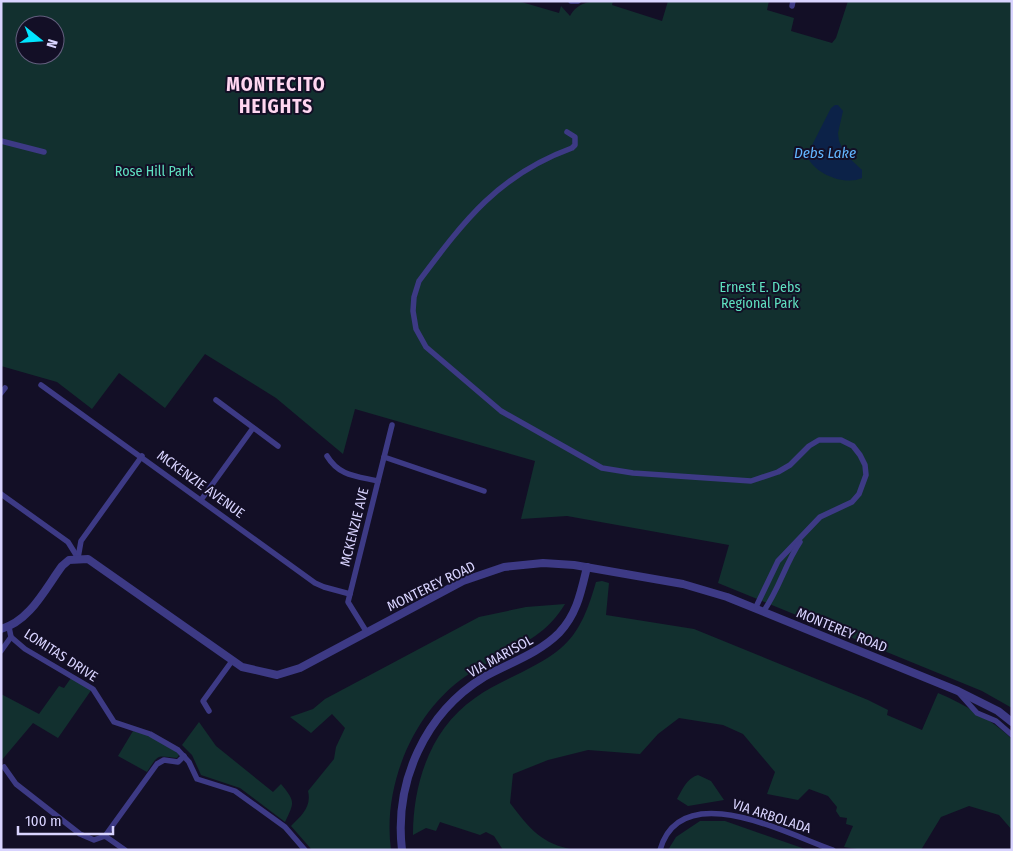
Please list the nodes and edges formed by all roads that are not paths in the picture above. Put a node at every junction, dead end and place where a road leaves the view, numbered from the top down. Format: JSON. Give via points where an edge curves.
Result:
{"nodes":[{"id":1,"x":572,"y":1,"type":"edge"},
{"id":2,"x":578,"y":1,"type":"edge"},
{"id":3,"x":567,"y":132,"type":"dead end"},
{"id":4,"x":1,"y":141,"type":"edge"},
{"id":5,"x":44,"y":152,"type":"dead end"},
{"id":6,"x":41,"y":385,"type":"dead end"},
{"id":7,"x":216,"y":400,"type":"dead end"},
{"id":8,"x":392,"y":425,"type":"dead end"},
{"id":9,"x":253,"y":428,"type":"junction"},
{"id":10,"x":278,"y":446,"type":"dead end"},
{"id":11,"x":142,"y":456,"type":"junction"},
{"id":12,"x":327,"y":456,"type":"dead end"},
{"id":13,"x":384,"y":457,"type":"junction"},
{"id":14,"x":378,"y":481,"type":"junction"},
{"id":15,"x":484,"y":491,"type":"dead end"},
{"id":16,"x":1,"y":494,"type":"edge"},
{"id":17,"x":201,"y":500,"type":"junction"},
{"id":18,"x":820,"y":517,"type":"junction"},
{"id":19,"x":78,"y":558,"type":"junction"},
{"id":20,"x":778,"y":561,"type":"junction"},
{"id":21,"x":787,"y":564,"type":"junction"},
{"id":22,"x":587,"y":567,"type":"junction"},
{"id":23,"x":350,"y":594,"type":"junction"},
{"id":24,"x":759,"y":610,"type":"junction"},
{"id":25,"x":5,"y":628,"type":"edge"},
{"id":26,"x":366,"y":631,"type":"junction"},
{"id":27,"x":11,"y":637,"type":"junction"},
{"id":28,"x":1,"y":651,"type":"edge"},
{"id":29,"x":232,"y":661,"type":"junction"},
{"id":30,"x":958,"y":691,"type":"junction"},
{"id":31,"x":209,"y":711,"type":"dead end"},
{"id":32,"x":1012,"y":722,"type":"edge"},
{"id":33,"x":1012,"y":735,"type":"edge"},
{"id":34,"x":184,"y":756,"type":"junction"},
{"id":35,"x":4,"y":767,"type":"dead end"},
{"id":36,"x":105,"y":836,"type":"junction"},
{"id":37,"x":125,"y":850,"type":"edge"},
{"id":38,"x":305,"y":850,"type":"edge"},
{"id":39,"x":402,"y":850,"type":"edge"},
{"id":40,"x":660,"y":850,"type":"edge"},
{"id":41,"x":833,"y":850,"type":"edge"}],
"edges":[{"from":1,"to":2,"type":"street"},
{"from":3,"to":18,"type":"street","via":[[575,137],[575,145],[524,170],[497,189],[461,226],[419,281],[413,311],[420,337],[426,346],[501,412],[585,460],[616,471],[751,481],[778,472],[819,440],[841,440],[853,446],[860,455],[865,465],[864,485],[852,502]]},
{"from":4,"to":5,"type":"street"},
{"from":6,"to":11,"type":"street","name":"MCKENZIE AVENUE"},
{"from":7,"to":9,"type":"street"},
{"from":8,"to":13,"type":"street","name":"MCKENZIE AVE"},
{"from":9,"to":10,"type":"street"},
{"from":9,"to":17,"type":"street"},
{"from":11,"to":17,"type":"street","name":"MCKENZIE AVENUE"},
{"from":11,"to":19,"type":"street","via":[[81,540]]},
{"from":12,"to":14,"type":"street","via":[[341,472]]},
{"from":13,"to":14,"type":"street","name":"MCKENZIE AVE"},
{"from":13,"to":15,"type":"street"},
{"from":14,"to":23,"type":"street","name":"MCKENZIE AVE"},
{"from":16,"to":19,"type":"street","via":[[68,542]]},
{"from":17,"to":23,"type":"street","name":"MCKENZIE AVENUE","via":[[315,583]]},
{"from":18,"to":20,"type":"street"},
{"from":18,"to":21,"type":"street"},
{"from":19,"to":25,"type":"street","via":[[62,566],[28,613]]},
{"from":19,"to":29,"type":"street","name":"MONTEREY ROAD","via":[[97,563]]},
{"from":20,"to":21,"type":"street"},
{"from":20,"to":24,"type":"street"},
{"from":21,"to":24,"type":"street","via":[[772,599]]},
{"from":22,"to":24,"type":"street","name":"MONTEREY ROAD","via":[[706,589]]},
{"from":22,"to":26,"type":"street","name":"MONTEREY ROAD","via":[[543,563],[504,568],[463,581]]},
{"from":22,"to":39,"type":"street","name":"VIA MARISOL","via":[[575,610],[560,632],[541,647],[467,689],[433,725],[420,747],[404,794]]},
{"from":23,"to":26,"type":"street","via":[[348,602]]},
{"from":24,"to":30,"type":"street","name":"MONTEREY ROAD"},
{"from":25,"to":27,"type":"street"},
{"from":26,"to":29,"type":"street","name":"MONTEREY ROAD","via":[[300,668],[277,675],[254,671]]},
{"from":27,"to":28,"type":"street"},
{"from":27,"to":34,"type":"street","name":"LOMITAS DRIVE","via":[[25,649],[94,689],[114,722],[167,742]]},
{"from":29,"to":31,"type":"street","via":[[203,702]]},
{"from":30,"to":32,"type":"street","name":"MONTEREY ROAD","via":[[998,711]]},
{"from":30,"to":33,"type":"street","name":"MONTEREY ROAD","via":[[977,713],[996,721]]},
{"from":34,"to":36,"type":"street","via":[[174,763],[160,761]]},
{"from":34,"to":38,"type":"street","name":"LOMITAS DRIVE","via":[[197,779],[236,791],[284,827]]},
{"from":35,"to":36,"type":"street","via":[[16,784],[80,834],[94,840]]},
{"from":36,"to":37,"type":"street"},
{"from":40,"to":41,"type":"street","name":"VIA ARBOLADA","via":[[667,836],[683,820],[700,813],[719,812]]}]}
